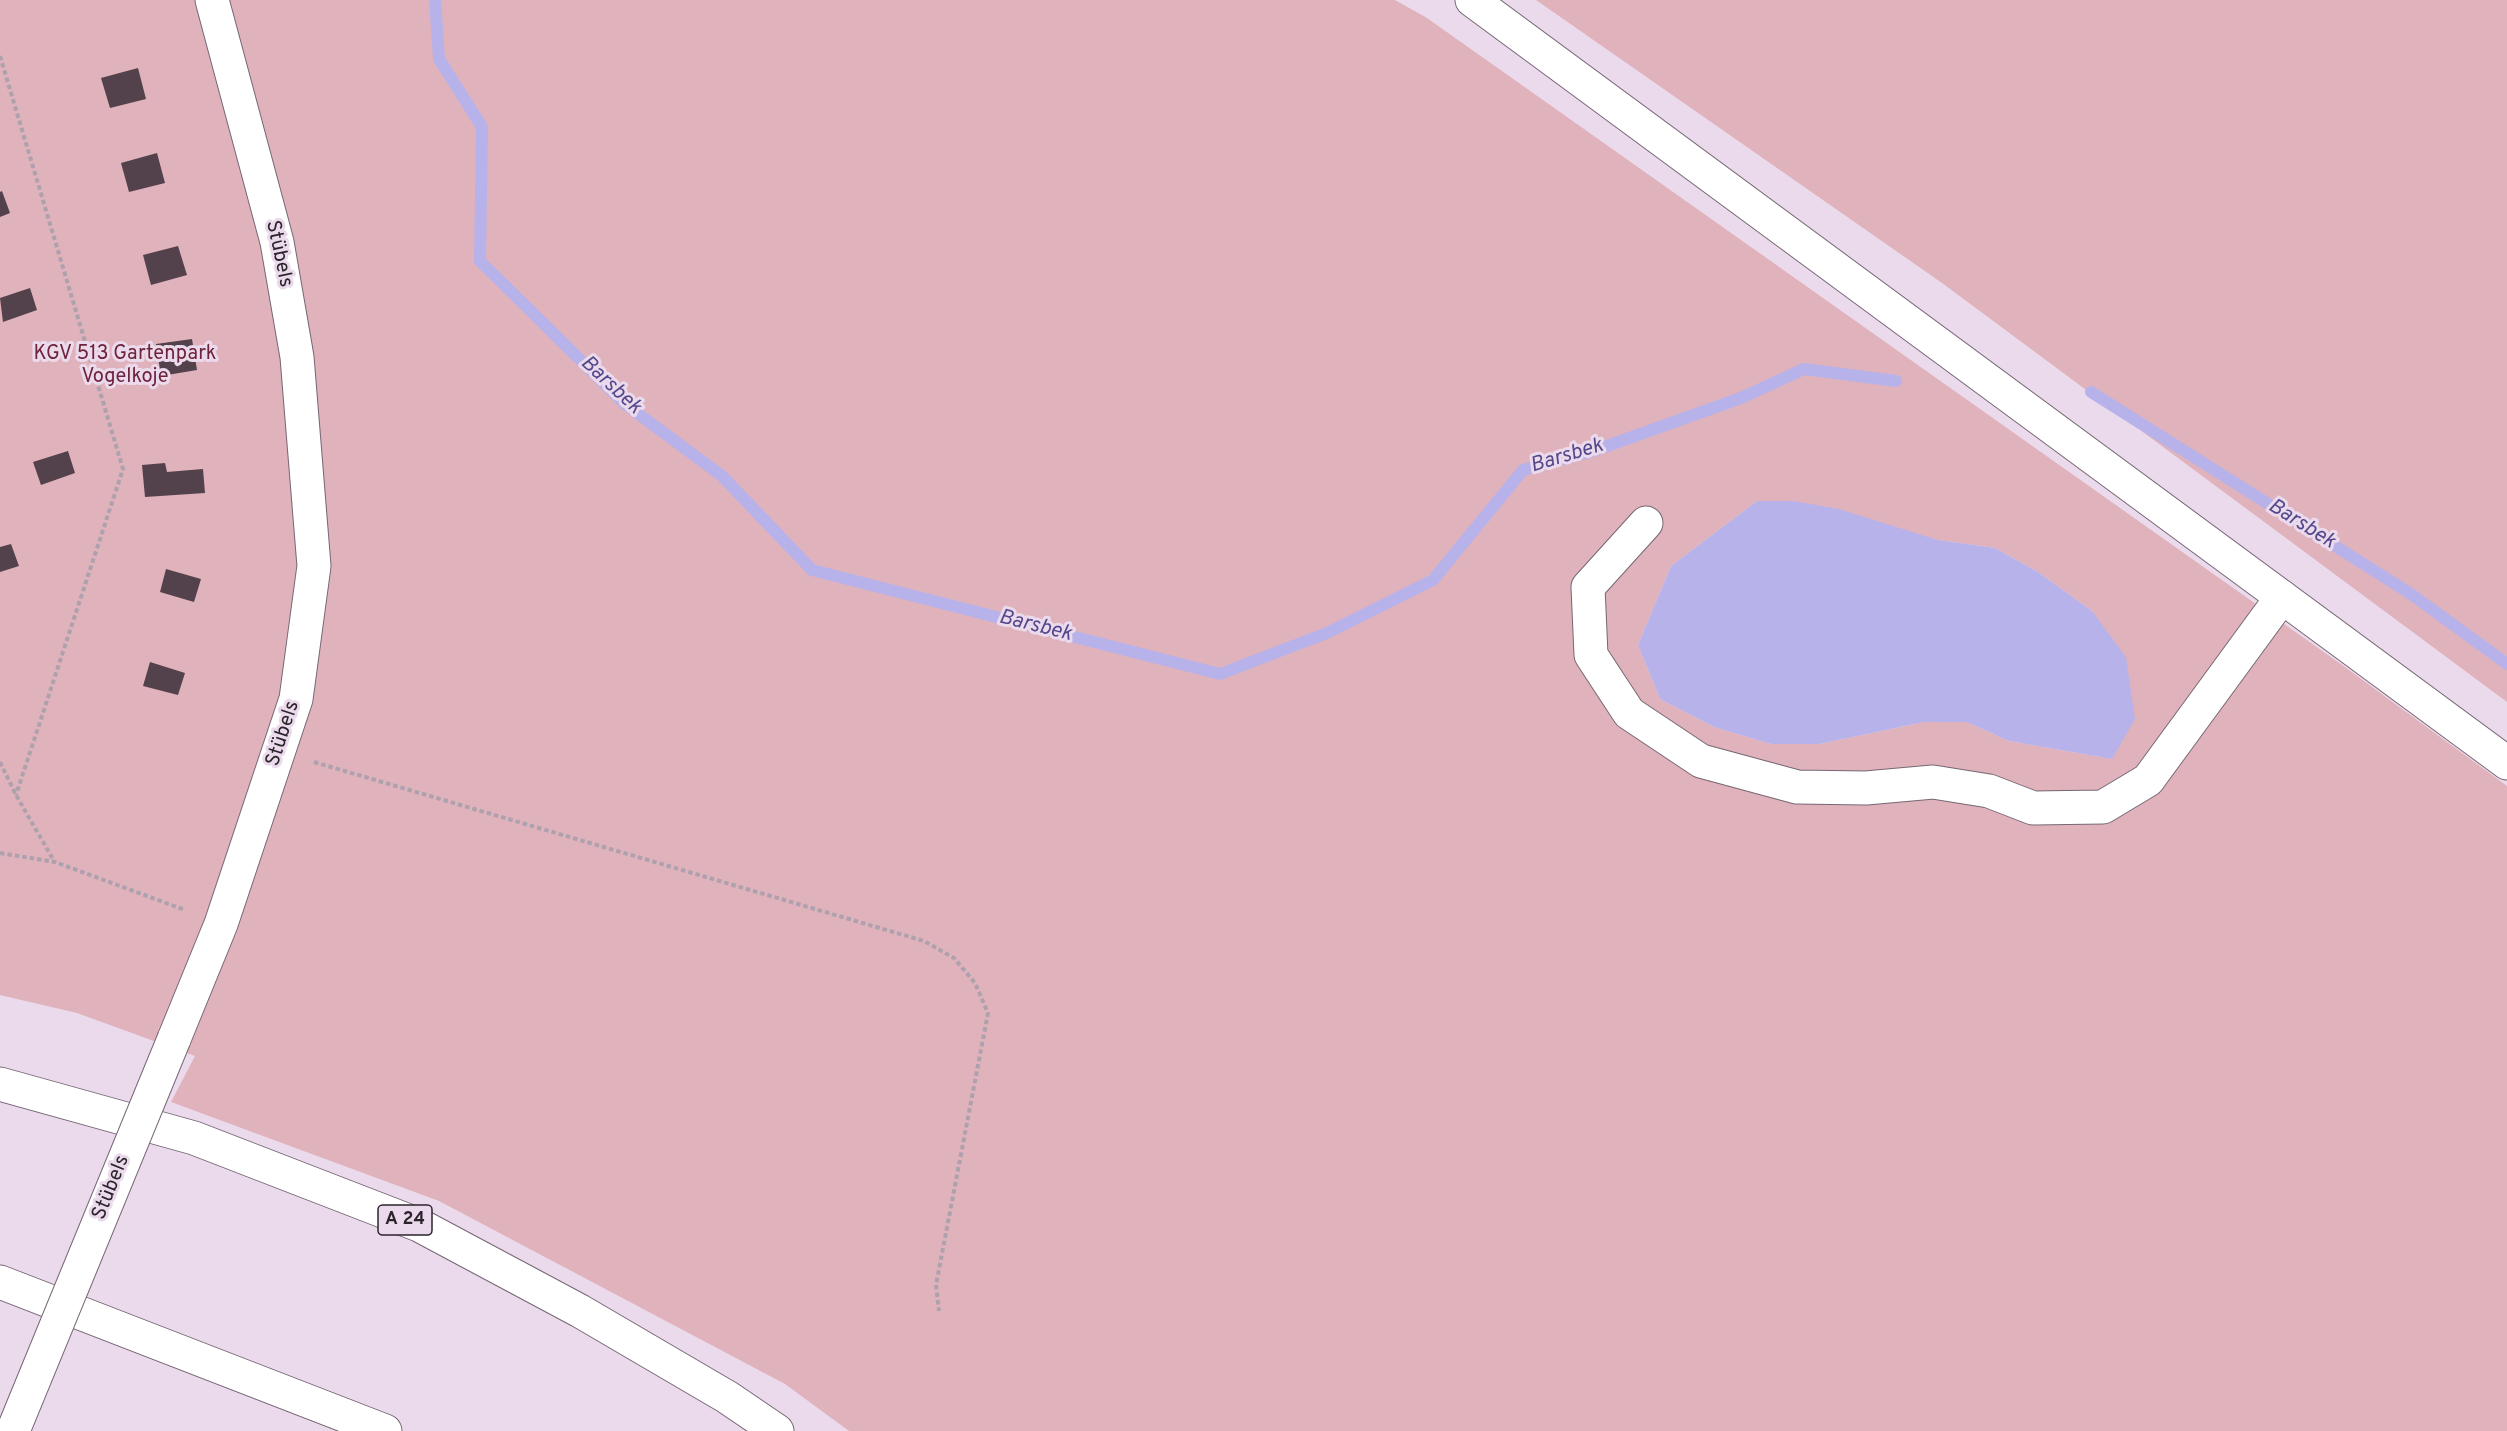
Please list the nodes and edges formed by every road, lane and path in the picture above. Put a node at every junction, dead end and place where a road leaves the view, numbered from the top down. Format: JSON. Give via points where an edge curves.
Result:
{"nodes":[{"id":1,"x":212,"y":0,"type":"edge"},
{"id":2,"x":1472,"y":0,"type":"edge"},
{"id":3,"x":0,"y":56,"type":"edge"},
{"id":4,"x":1646,"y":523,"type":"dead end"},
{"id":5,"x":2283,"y":597,"type":"junction"},
{"id":6,"x":279,"y":751,"type":"junction"},
{"id":7,"x":0,"y":762,"type":"edge"},
{"id":8,"x":2507,"y":763,"type":"edge"},
{"id":9,"x":16,"y":795,"type":"junction"},
{"id":10,"x":0,"y":853,"type":"edge"},
{"id":11,"x":55,"y":862,"type":"junction"},
{"id":12,"x":221,"y":924,"type":"junction"},
{"id":13,"x":0,"y":1084,"type":"edge"},
{"id":14,"x":0,"y":1282,"type":"edge"},
{"id":15,"x":939,"y":1311,"type":"dead end"},
{"id":16,"x":0,"y":1422,"type":"edge"},
{"id":17,"x":13,"y":1431,"type":"edge"},
{"id":18,"x":20,"y":1431,"type":"edge"},
{"id":19,"x":385,"y":1431,"type":"edge"},
{"id":20,"x":777,"y":1431,"type":"edge"}],
"edges":[{"from":1,"to":6,"type":"main road","name":"Stübels","via":[[277,242],[297,357],[306,452],[314,566],[296,699]]},
{"from":2,"to":5,"type":"main road"},
{"from":3,"to":9,"type":"path","via":[[123,469]]},
{"from":4,"to":5,"type":"main road","via":[[1588,587],[1591,655],[1629,713],[1701,761],[1797,787],[1866,788],[1933,782],[1989,791],[2033,808],[2103,807],[2148,780]]},
{"from":5,"to":8,"type":"main road"},
{"from":6,"to":12,"type":"main road","name":"Stübels"},
{"from":6,"to":15,"type":"path","via":[[924,942],[954,958],[975,983],[988,1013],[936,1285]]},
{"from":7,"to":9,"type":"path"},
{"from":9,"to":11,"type":"path"},
{"from":10,"to":11,"type":"path"},
{"from":11,"to":12,"type":"path"},
{"from":12,"to":17,"type":"main road","name":"Stübels","bridge":true},
{"from":13,"to":20,"type":"main road","number":"A 24","via":[[195,1138],[419,1225],[580,1311],[727,1397]]},
{"from":14,"to":19,"type":"main road"},
{"from":16,"to":18,"type":"main road"}]}
